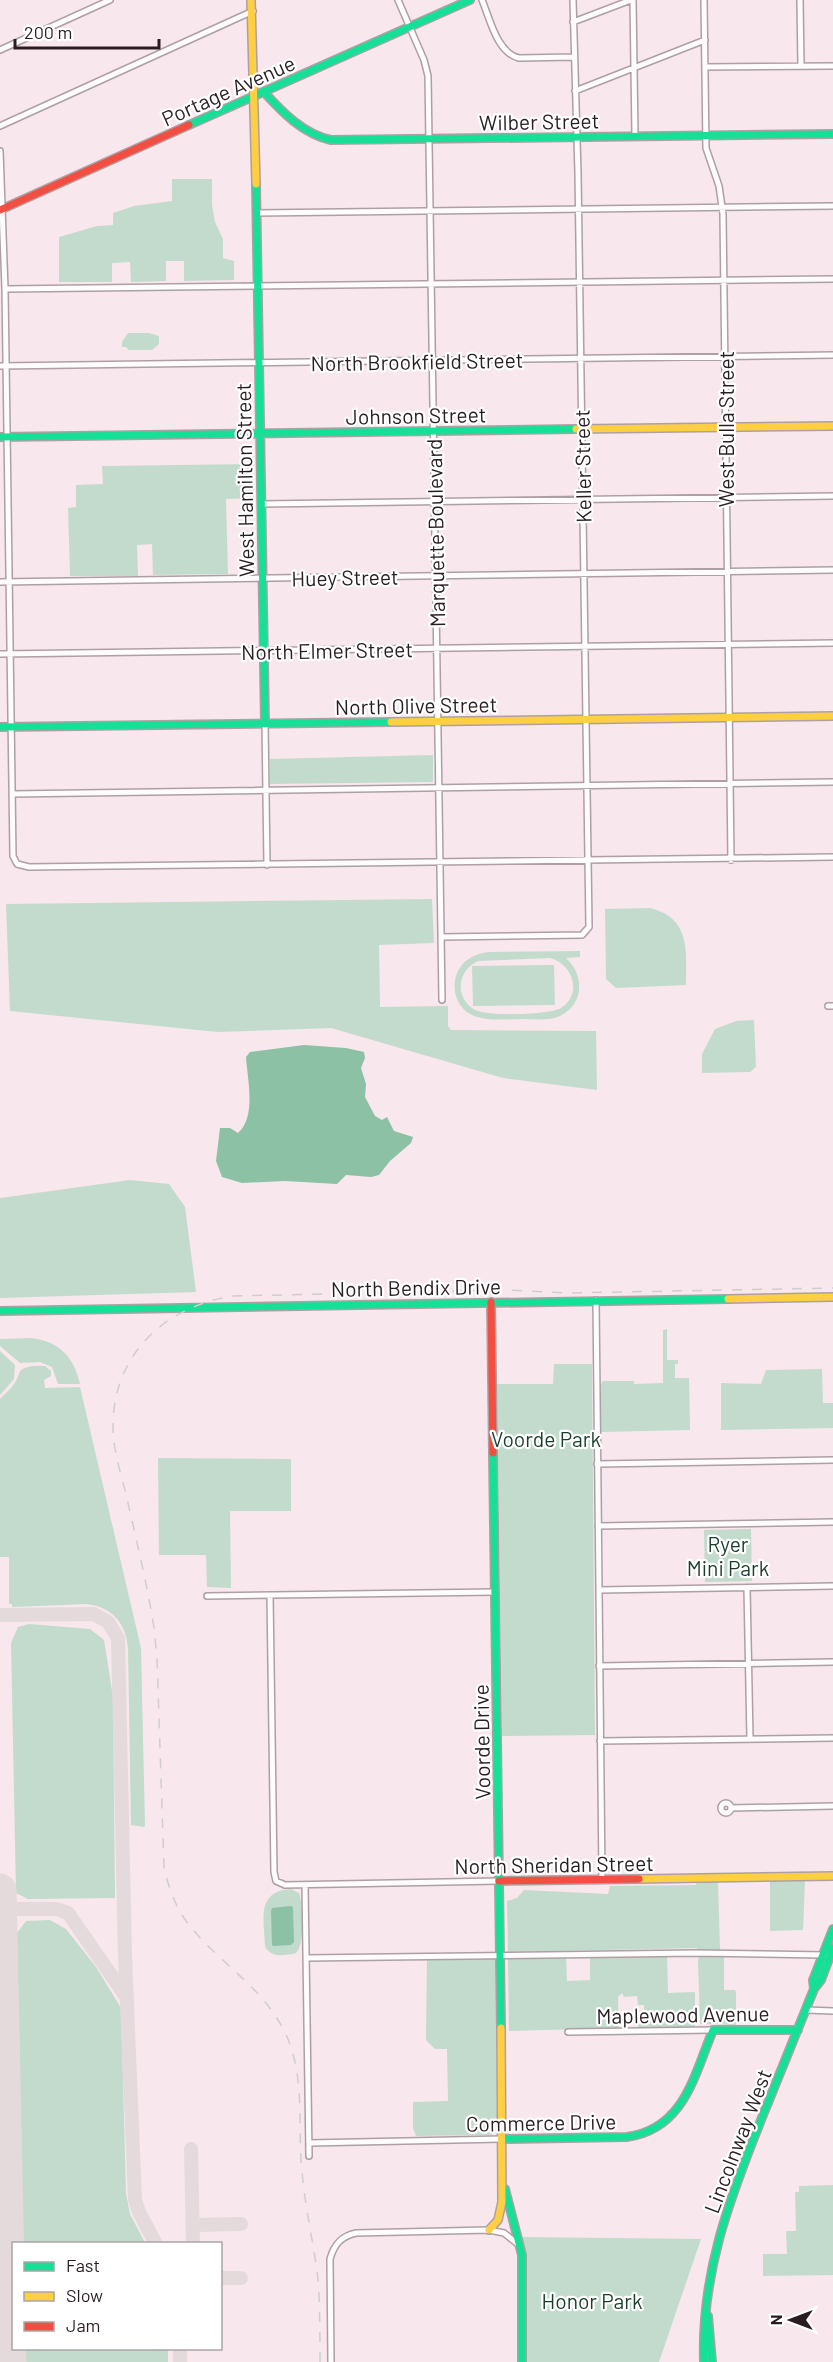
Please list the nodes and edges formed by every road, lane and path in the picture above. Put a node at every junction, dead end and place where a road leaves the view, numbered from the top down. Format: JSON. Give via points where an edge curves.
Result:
{"nodes":[{"id":1,"x":110,"y":0,"type":"edge"},
{"id":2,"x":250,"y":0,"type":"edge"},
{"id":3,"x":398,"y":0,"type":"edge"},
{"id":4,"x":470,"y":0,"type":"edge"},
{"id":5,"x":482,"y":0,"type":"edge"},
{"id":6,"x":573,"y":0,"type":"edge"},
{"id":7,"x":632,"y":0,"type":"edge"},
{"id":8,"x":704,"y":0,"type":"edge"},
{"id":9,"x":800,"y":0,"type":"edge"},
{"id":10,"x":253,"y":11,"type":"junction"},
{"id":11,"x":573,"y":22,"type":"junction"},
{"id":12,"x":409,"y":27,"type":"junction"},
{"id":13,"x":705,"y":40,"type":"junction"},
{"id":14,"x":0,"y":50,"type":"edge"},
{"id":15,"x":574,"y":57,"type":"junction"},
{"id":16,"x":801,"y":66,"type":"junction"},
{"id":17,"x":833,"y":66,"type":"edge"},
{"id":18,"x":634,"y":68,"type":"junction"},
{"id":19,"x":705,"y":68,"type":"junction"},
{"id":20,"x":263,"y":91,"type":"junction"},
{"id":21,"x":575,"y":91,"type":"junction"},
{"id":22,"x":254,"y":95,"type":"junction"},
{"id":23,"x":0,"y":126,"type":"edge"},
{"id":24,"x":833,"y":134,"type":"edge"},
{"id":25,"x":706,"y":135,"type":"junction"},
{"id":26,"x":635,"y":136,"type":"junction"},
{"id":27,"x":576,"y":137,"type":"junction"},
{"id":28,"x":429,"y":139,"type":"junction"},
{"id":29,"x":0,"y":151,"type":"edge"},
{"id":30,"x":833,"y":206,"type":"edge"},
{"id":31,"x":723,"y":207,"type":"junction"},
{"id":32,"x":578,"y":209,"type":"junction"},
{"id":33,"x":1,"y":210,"type":"edge"},
{"id":34,"x":430,"y":211,"type":"junction"},
{"id":35,"x":256,"y":213,"type":"junction"},
{"id":36,"x":833,"y":279,"type":"edge"},
{"id":37,"x":724,"y":280,"type":"junction"},
{"id":38,"x":579,"y":282,"type":"junction"},
{"id":39,"x":432,"y":284,"type":"junction"},
{"id":40,"x":257,"y":286,"type":"junction"},
{"id":41,"x":5,"y":289,"type":"junction"},
{"id":42,"x":833,"y":355,"type":"edge"},
{"id":43,"x":725,"y":357,"type":"junction"},
{"id":44,"x":580,"y":359,"type":"junction"},
{"id":45,"x":432,"y":361,"type":"junction"},
{"id":46,"x":259,"y":363,"type":"junction"},
{"id":47,"x":3,"y":366,"type":"edge"},
{"id":48,"x":833,"y":426,"type":"edge"},
{"id":49,"x":725,"y":427,"type":"junction"},
{"id":50,"x":581,"y":429,"type":"junction"},
{"id":51,"x":434,"y":431,"type":"junction"},
{"id":52,"x":260,"y":434,"type":"junction"},
{"id":53,"x":4,"y":437,"type":"edge"},
{"id":54,"x":833,"y":496,"type":"edge"},
{"id":55,"x":725,"y":498,"type":"junction"},
{"id":56,"x":583,"y":500,"type":"junction"},
{"id":57,"x":435,"y":502,"type":"junction"},
{"id":58,"x":261,"y":504,"type":"junction"},
{"id":59,"x":833,"y":570,"type":"edge"},
{"id":60,"x":727,"y":572,"type":"junction"},
{"id":61,"x":584,"y":573,"type":"junction"},
{"id":62,"x":435,"y":575,"type":"junction"},
{"id":63,"x":262,"y":578,"type":"junction"},
{"id":64,"x":10,"y":581,"type":"junction"},
{"id":65,"x":0,"y":582,"type":"edge"},
{"id":66,"x":833,"y":643,"type":"edge"},
{"id":67,"x":727,"y":645,"type":"junction"},
{"id":68,"x":585,"y":646,"type":"junction"},
{"id":69,"x":437,"y":649,"type":"junction"},
{"id":70,"x":263,"y":651,"type":"junction"},
{"id":71,"x":0,"y":654,"type":"edge"},
{"id":72,"x":11,"y":654,"type":"junction"},
{"id":73,"x":833,"y":716,"type":"edge"},
{"id":74,"x":729,"y":717,"type":"junction"},
{"id":75,"x":586,"y":719,"type":"junction"},
{"id":76,"x":438,"y":721,"type":"junction"},
{"id":77,"x":265,"y":723,"type":"junction"},
{"id":78,"x":0,"y":727,"type":"edge"},
{"id":79,"x":11,"y":727,"type":"junction"},
{"id":80,"x":833,"y":782,"type":"edge"},
{"id":81,"x":730,"y":784,"type":"junction"},
{"id":82,"x":588,"y":786,"type":"junction"},
{"id":83,"x":438,"y":788,"type":"junction"},
{"id":84,"x":266,"y":790,"type":"junction"},
{"id":85,"x":12,"y":794,"type":"junction"},
{"id":86,"x":833,"y":857,"type":"edge"},
{"id":87,"x":731,"y":860,"type":"junction"},
{"id":88,"x":589,"y":861,"type":"junction"},
{"id":89,"x":440,"y":862,"type":"junction"},
{"id":90,"x":267,"y":865,"type":"junction"},
{"id":91,"x":441,"y":937,"type":"junction"},
{"id":92,"x":442,"y":1000,"type":"dead end"},
{"id":93,"x":833,"y":1297,"type":"edge"},
{"id":94,"x":596,"y":1300,"type":"junction"},
{"id":95,"x":491,"y":1302,"type":"junction"},
{"id":96,"x":0,"y":1311,"type":"edge"},
{"id":97,"x":833,"y":1460,"type":"edge"},
{"id":98,"x":597,"y":1464,"type":"junction"},
{"id":99,"x":833,"y":1522,"type":"edge"},
{"id":100,"x":598,"y":1526,"type":"junction"},
{"id":101,"x":833,"y":1586,"type":"edge"},
{"id":102,"x":747,"y":1588,"type":"junction"},
{"id":103,"x":599,"y":1590,"type":"junction"},
{"id":104,"x":495,"y":1592,"type":"junction"},
{"id":105,"x":270,"y":1595,"type":"junction"},
{"id":106,"x":207,"y":1596,"type":"dead end"},
{"id":107,"x":833,"y":1662,"type":"edge"},
{"id":108,"x":748,"y":1663,"type":"junction"},
{"id":109,"x":599,"y":1666,"type":"junction"},
{"id":110,"x":833,"y":1738,"type":"edge"},
{"id":111,"x":750,"y":1739,"type":"junction"},
{"id":112,"x":600,"y":1742,"type":"junction"},
{"id":113,"x":833,"y":1806,"type":"edge"},
{"id":114,"x":732,"y":1808,"type":"dead end"},
{"id":115,"x":833,"y":1876,"type":"edge"},
{"id":116,"x":602,"y":1879,"type":"junction"},
{"id":117,"x":499,"y":1881,"type":"junction"},
{"id":118,"x":305,"y":1885,"type":"junction"},
{"id":119,"x":833,"y":1929,"type":"edge"},
{"id":120,"x":829,"y":1953,"type":"edge"},
{"id":121,"x":500,"y":1955,"type":"junction"},
{"id":122,"x":306,"y":1958,"type":"junction"},
{"id":123,"x":806,"y":2010,"type":"junction"},
{"id":124,"x":833,"y":2011,"type":"edge"},
{"id":125,"x":713,"y":2030,"type":"junction"},
{"id":126,"x":798,"y":2030,"type":"junction"},
{"id":127,"x":567,"y":2032,"type":"dead end"},
{"id":128,"x":502,"y":2139,"type":"junction"},
{"id":129,"x":309,"y":2143,"type":"junction"},
{"id":130,"x":309,"y":2156,"type":"dead end"},
{"id":131,"x":503,"y":2181,"type":"junction"},
{"id":132,"x":489,"y":2230,"type":"junction"},
{"id":133,"x":519,"y":2246,"type":"junction"},
{"id":134,"x":707,"y":2308,"type":"junction"},
{"id":135,"x":331,"y":2362,"type":"edge"},
{"id":136,"x":522,"y":2362,"type":"edge"},
{"id":137,"x":704,"y":2362,"type":"edge"},
{"id":138,"x":712,"y":2362,"type":"edge"}],
"edges":[{"from":1,"to":14,"type":"street"},
{"from":2,"to":10,"type":"street","name":"West Hamilton Street"},
{"from":3,"to":12,"type":"street","name":"Marquette Boulevard"},
{"from":4,"to":12,"type":"street","name":"Portage Avenue"},
{"from":5,"to":15,"type":"street","via":[[501,44],[510,55]]},
{"from":6,"to":11,"type":"street","name":"Keller Street"},
{"from":7,"to":11,"type":"street"},
{"from":7,"to":18,"type":"street"},
{"from":8,"to":13,"type":"street","name":"West Bulla Street"},
{"from":9,"to":16,"type":"street"},
{"from":10,"to":22,"type":"street","name":"West Hamilton Street"},
{"from":10,"to":23,"type":"street"},
{"from":11,"to":15,"type":"street","name":"Keller Street"},
{"from":12,"to":20,"type":"street","name":"Portage Avenue"},
{"from":12,"to":28,"type":"street","name":"Marquette Boulevard","via":[[427,68]]},
{"from":13,"to":18,"type":"street"},
{"from":13,"to":19,"type":"street","name":"West Bulla Street"},
{"from":15,"to":21,"type":"street","name":"Keller Street"},
{"from":16,"to":17,"type":"street"},
{"from":16,"to":19,"type":"street"},
{"from":18,"to":21,"type":"street"},
{"from":18,"to":26,"type":"street"},
{"from":19,"to":25,"type":"street","name":"West Bulla Street"},
{"from":20,"to":22,"type":"street","name":"Portage Avenue"},
{"from":20,"to":28,"type":"street","name":"Wilber Street","via":[[320,139]]},
{"from":21,"to":27,"type":"street","name":"Keller Street"},
{"from":22,"to":33,"type":"street","name":"Portage Avenue"},
{"from":22,"to":35,"type":"street","name":"West Hamilton Street"},
{"from":24,"to":25,"type":"street","name":"Wilber Street"},
{"from":25,"to":26,"type":"street","name":"Wilber Street"},
{"from":25,"to":31,"type":"street","name":"West Bulla Street"},
{"from":26,"to":27,"type":"street","name":"Wilber Street"},
{"from":27,"to":28,"type":"street","name":"Wilber Street"},
{"from":27,"to":32,"type":"street","name":"Keller Street"},
{"from":28,"to":34,"type":"street","name":"Marquette Boulevard"},
{"from":29,"to":33,"type":"street"},
{"from":30,"to":31,"type":"street"},
{"from":31,"to":32,"type":"street"},
{"from":31,"to":37,"type":"street","name":"West Bulla Street"},
{"from":32,"to":34,"type":"street"},
{"from":32,"to":38,"type":"street","name":"Keller Street"},
{"from":33,"to":41,"type":"street"},
{"from":34,"to":35,"type":"street"},
{"from":34,"to":39,"type":"street","name":"Marquette Boulevard"},
{"from":35,"to":40,"type":"street","name":"West Hamilton Street"},
{"from":36,"to":37,"type":"street"},
{"from":37,"to":38,"type":"street"},
{"from":37,"to":43,"type":"street","name":"West Bulla Street"},
{"from":38,"to":39,"type":"street"},
{"from":38,"to":44,"type":"street","name":"Keller Street"},
{"from":39,"to":40,"type":"street"},
{"from":39,"to":45,"type":"street","name":"Marquette Boulevard"},
{"from":40,"to":41,"type":"street"},
{"from":40,"to":46,"type":"street","name":"West Hamilton Street"},
{"from":41,"to":47,"type":"street"},
{"from":42,"to":43,"type":"street","name":"North Brookfield Street"},
{"from":43,"to":44,"type":"street","name":"North Brookfield Street"},
{"from":43,"to":49,"type":"street","name":"West Bulla Street"},
{"from":44,"to":45,"type":"street","name":"North Brookfield Street"},
{"from":44,"to":50,"type":"street","name":"Keller Street"},
{"from":45,"to":46,"type":"street","name":"North Brookfield Street"},
{"from":45,"to":51,"type":"street","name":"Marquette Boulevard"},
{"from":46,"to":47,"type":"street","name":"North Brookfield Street"},
{"from":46,"to":52,"type":"street","name":"West Hamilton Street"},
{"from":47,"to":53,"type":"street"},
{"from":48,"to":49,"type":"street","name":"Johnson Street"},
{"from":49,"to":50,"type":"street","name":"Johnson Street"},
{"from":49,"to":55,"type":"street","name":"West Bulla Street"},
{"from":50,"to":51,"type":"street","name":"Johnson Street"},
{"from":50,"to":56,"type":"street","name":"Keller Street"},
{"from":51,"to":52,"type":"street","name":"Johnson Street"},
{"from":51,"to":57,"type":"street","name":"Marquette Boulevard"},
{"from":52,"to":53,"type":"street","name":"Johnson Street"},
{"from":52,"to":58,"type":"street","name":"West Hamilton Street"},
{"from":53,"to":64,"type":"street"},
{"from":54,"to":55,"type":"street"},
{"from":55,"to":56,"type":"street"},
{"from":55,"to":60,"type":"street","name":"West Bulla Street"},
{"from":56,"to":57,"type":"street"},
{"from":56,"to":61,"type":"street","name":"Keller Street"},
{"from":57,"to":58,"type":"street"},
{"from":57,"to":62,"type":"street","name":"Marquette Boulevard"},
{"from":58,"to":63,"type":"street","name":"West Hamilton Street"},
{"from":59,"to":60,"type":"street","name":"Huey Street"},
{"from":60,"to":61,"type":"street","name":"Huey Street"},
{"from":60,"to":67,"type":"street","name":"West Bulla Street"},
{"from":61,"to":62,"type":"street","name":"Huey Street"},
{"from":61,"to":68,"type":"street","name":"Keller Street"},
{"from":62,"to":63,"type":"street","name":"Huey Street"},
{"from":62,"to":69,"type":"street","name":"Marquette Boulevard"},
{"from":63,"to":64,"type":"street","name":"Huey Street"},
{"from":63,"to":70,"type":"street","name":"West Hamilton Street"},
{"from":64,"to":65,"type":"street","name":"Huey Street"},
{"from":64,"to":72,"type":"street"},
{"from":66,"to":67,"type":"street","name":"North Elmer Street"},
{"from":67,"to":68,"type":"street","name":"North Elmer Street"},
{"from":67,"to":74,"type":"street","name":"West Bulla Street"},
{"from":68,"to":69,"type":"street","name":"North Elmer Street"},
{"from":68,"to":75,"type":"street","name":"Keller Street"},
{"from":69,"to":70,"type":"street","name":"North Elmer Street"},
{"from":69,"to":76,"type":"street","name":"Marquette Boulevard"},
{"from":70,"to":72,"type":"street","name":"North Elmer Street"},
{"from":70,"to":77,"type":"street","name":"West Hamilton Street"},
{"from":71,"to":72,"type":"street","name":"North Elmer Street"},
{"from":72,"to":79,"type":"street"},
{"from":73,"to":74,"type":"street","name":"North Olive Street"},
{"from":74,"to":75,"type":"street","name":"North Olive Street"},
{"from":74,"to":81,"type":"street","name":"West Bulla Street"},
{"from":75,"to":76,"type":"street","name":"North Olive Street"},
{"from":75,"to":82,"type":"street","name":"Keller Street"},
{"from":76,"to":77,"type":"street","name":"North Olive Street"},
{"from":76,"to":83,"type":"street","name":"Marquette Boulevard"},
{"from":77,"to":79,"type":"street","name":"North Olive Street"},
{"from":77,"to":84,"type":"street","name":"West Hamilton Street"},
{"from":78,"to":79,"type":"street","name":"North Olive Street"},
{"from":79,"to":85,"type":"street"},
{"from":80,"to":81,"type":"street"},
{"from":81,"to":82,"type":"street"},
{"from":81,"to":87,"type":"street","name":"West Bulla Street"},
{"from":82,"to":83,"type":"street"},
{"from":82,"to":88,"type":"street","name":"Keller Street"},
{"from":83,"to":84,"type":"street"},
{"from":83,"to":89,"type":"street","name":"Marquette Boulevard"},
{"from":84,"to":85,"type":"street"},
{"from":84,"to":90,"type":"street","name":"West Hamilton Street"},
{"from":85,"to":90,"type":"street","via":[[13,856],[21,866]]},
{"from":86,"to":87,"type":"street"},
{"from":87,"to":88,"type":"street"},
{"from":88,"to":89,"type":"street"},
{"from":88,"to":91,"type":"street","name":"Keller Street","via":[[589,927],[582,935]]},
{"from":89,"to":90,"type":"street"},
{"from":89,"to":91,"type":"street","name":"Marquette Boulevard"},
{"from":91,"to":92,"type":"street","name":"Marquette Boulevard"},
{"from":93,"to":94,"type":"street","name":"North Bendix Drive"},
{"from":94,"to":95,"type":"street","name":"North Bendix Drive"},
{"from":94,"to":98,"type":"street"},
{"from":95,"to":96,"type":"street","name":"North Bendix Drive"},
{"from":95,"to":104,"type":"street","name":"Voorde Drive"},
{"from":97,"to":98,"type":"street"},
{"from":98,"to":100,"type":"street"},
{"from":99,"to":100,"type":"street"},
{"from":100,"to":103,"type":"street"},
{"from":101,"to":102,"type":"street"},
{"from":102,"to":103,"type":"street"},
{"from":102,"to":108,"type":"street"},
{"from":103,"to":109,"type":"street"},
{"from":104,"to":105,"type":"street"},
{"from":104,"to":117,"type":"street","name":"Voorde Drive"},
{"from":105,"to":106,"type":"street"},
{"from":105,"to":118,"type":"street","name":"North Sheridan Street","via":[[274,1872],[276,1881],[283,1885]]},
{"from":107,"to":108,"type":"street"},
{"from":108,"to":109,"type":"street"},
{"from":108,"to":111,"type":"street"},
{"from":109,"to":112,"type":"street"},
{"from":110,"to":111,"type":"street"},
{"from":111,"to":112,"type":"street"},
{"from":112,"to":116,"type":"street"},
{"from":113,"to":114,"type":"street"},
{"from":115,"to":116,"type":"street","name":"North Sheridan Street"},
{"from":116,"to":117,"type":"street","name":"North Sheridan Street"},
{"from":117,"to":118,"type":"street","name":"North Sheridan Street"},
{"from":117,"to":121,"type":"street","name":"Voorde Drive"},
{"from":118,"to":122,"type":"street"},
{"from":119,"to":120,"type":"street","name":"Lincolnway West"},
{"from":120,"to":121,"type":"street"},
{"from":120,"to":123,"type":"street","name":"Lincolnway West","via":[[813,1980]]},
{"from":121,"to":122,"type":"street"},
{"from":121,"to":128,"type":"street","name":"Voorde Drive"},
{"from":122,"to":129,"type":"street"},
{"from":123,"to":124,"type":"street"},
{"from":123,"to":126,"type":"street","name":"Lincolnway West"},
{"from":125,"to":126,"type":"street","name":"Maplewood Avenue"},
{"from":125,"to":127,"type":"street","name":"Maplewood Avenue"},
{"from":125,"to":128,"type":"street","name":"Commerce Drive","via":[[685,2099],[674,2115],[654,2130],[627,2137]]},
{"from":126,"to":134,"type":"street","name":"Lincolnway West","via":[[732,2193],[715,2249]]},
{"from":128,"to":129,"type":"street","name":"Commerce Drive"},
{"from":128,"to":131,"type":"street","name":"Voorde Drive"},
{"from":129,"to":130,"type":"street"},
{"from":131,"to":132,"type":"street","name":"Voorde Drive","via":[[501,2214]]},
{"from":131,"to":133,"type":"street","name":"Voorde Drive"},
{"from":132,"to":133,"type":"street","via":[[504,2233]]},
{"from":132,"to":135,"type":"street","via":[[356,2233],[338,2241],[330,2259]]},
{"from":133,"to":136,"type":"street","name":"Voorde Drive"},
{"from":134,"to":137,"type":"street","name":"Lincolnway West"},
{"from":134,"to":138,"type":"street","name":"Lincolnway West"}]}
